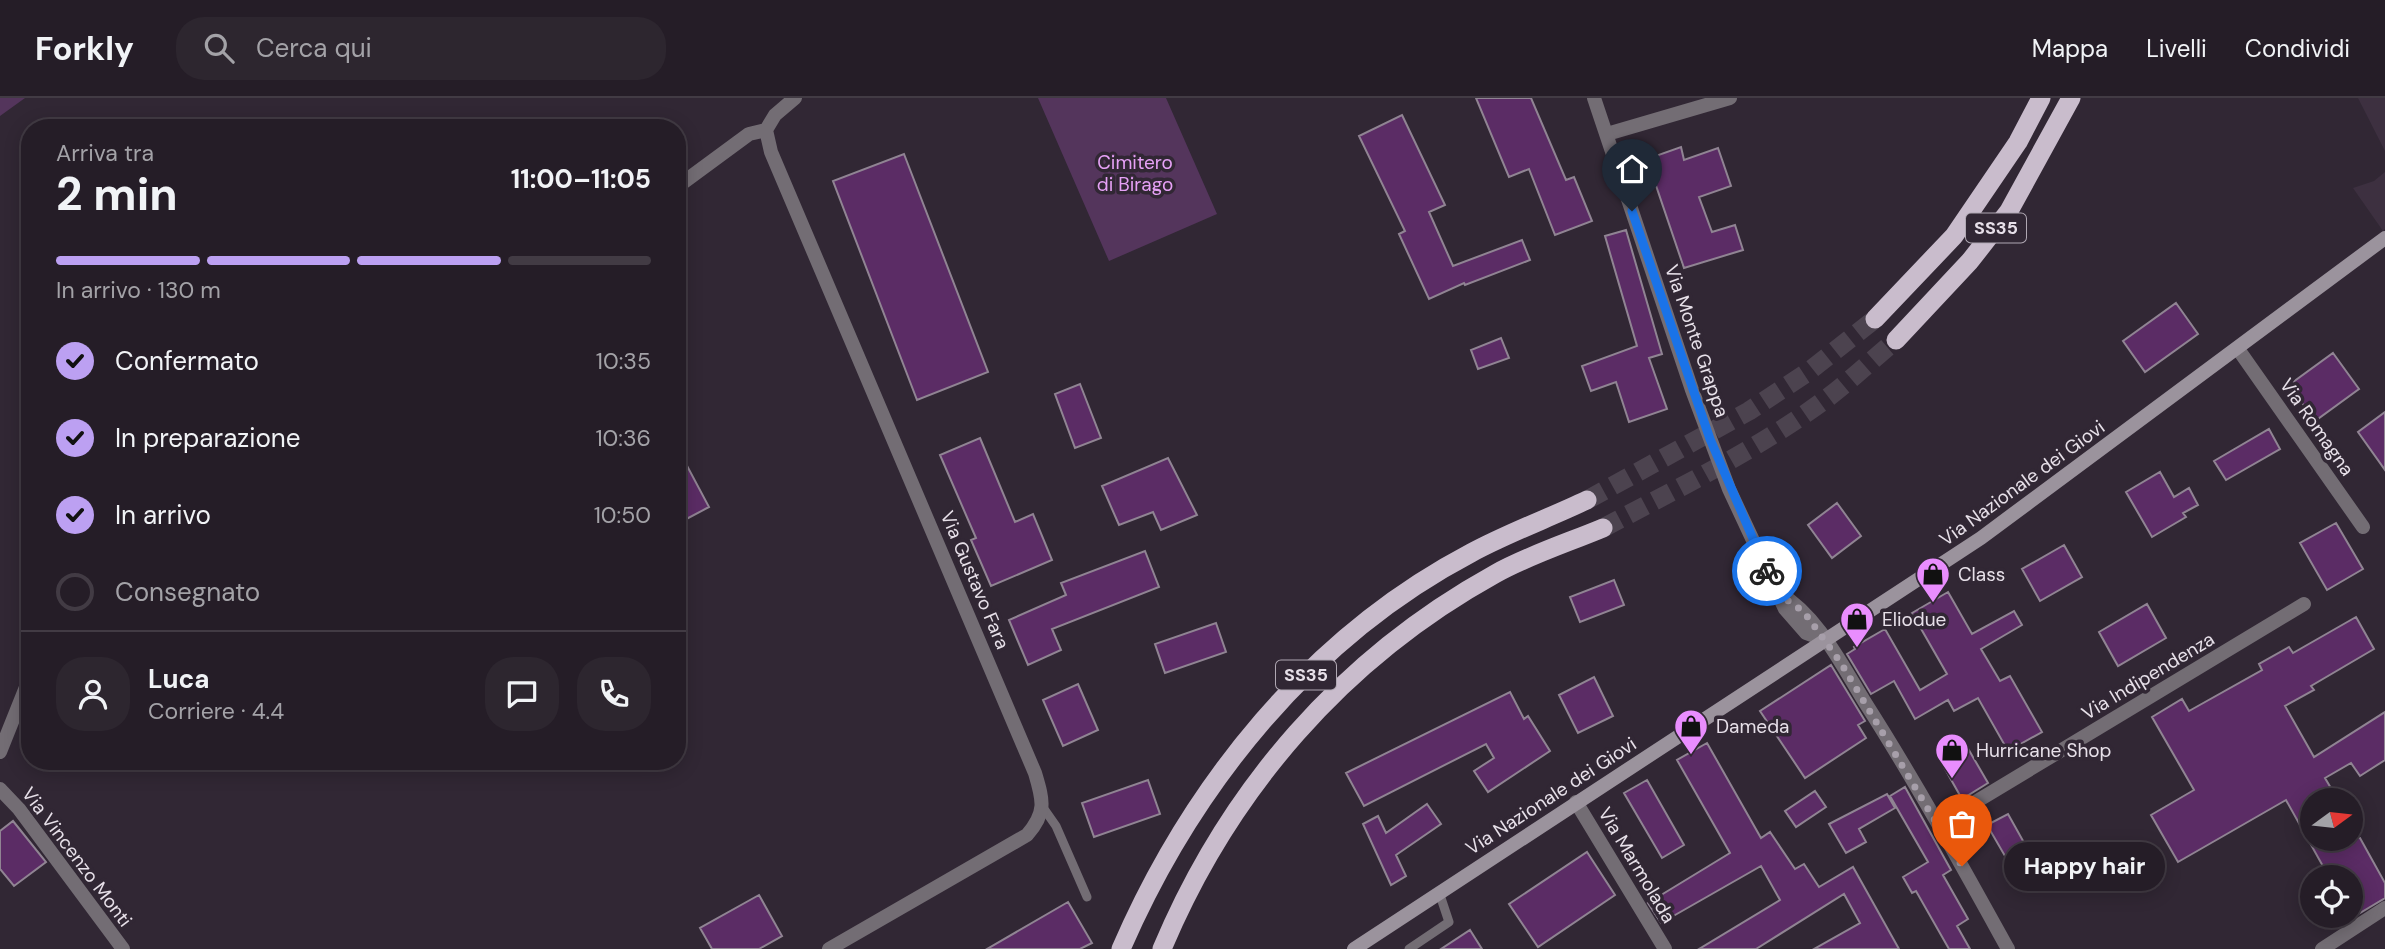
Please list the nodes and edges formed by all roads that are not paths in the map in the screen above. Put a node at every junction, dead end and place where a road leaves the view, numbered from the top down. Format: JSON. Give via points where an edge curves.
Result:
{"nodes":[{"id":1,"x":795,"y":98,"type":"edge"},
{"id":2,"x":1594,"y":98,"type":"edge"},
{"id":3,"x":1730,"y":98,"type":"edge"},
{"id":4,"x":2041,"y":98,"type":"edge"},
{"id":5,"x":2071,"y":98,"type":"edge"},
{"id":6,"x":766,"y":130,"type":"junction"},
{"id":7,"x":1607,"y":134,"type":"junction"},
{"id":8,"x":686,"y":180,"type":"edge"},
{"id":9,"x":2385,"y":238,"type":"edge"},
{"id":10,"x":1875,"y":319,"type":"tunnel mouth"},
{"id":11,"x":1896,"y":340,"type":"tunnel mouth"},
{"id":12,"x":2238,"y":349,"type":"junction"},
{"id":13,"x":1587,"y":500,"type":"tunnel mouth"},
{"id":14,"x":1603,"y":527,"type":"tunnel mouth"},
{"id":15,"x":2363,"y":527,"type":"dead end"},
{"id":16,"x":2304,"y":604,"type":"dead end"},
{"id":17,"x":1825,"y":640,"type":"junction"},
{"id":18,"x":21,"y":700,"type":"edge"},
{"id":19,"x":0,"y":752,"type":"edge"},
{"id":20,"x":0,"y":789,"type":"edge"},
{"id":21,"x":1576,"y":802,"type":"junction"},
{"id":22,"x":1042,"y":806,"type":"junction"},
{"id":23,"x":1939,"y":824,"type":"junction"},
{"id":24,"x":1439,"y":892,"type":"junction"},
{"id":25,"x":1087,"y":897,"type":"dead end"},
{"id":26,"x":2385,"y":908,"type":"edge"},
{"id":27,"x":123,"y":949,"type":"edge"},
{"id":28,"x":829,"y":949,"type":"edge"},
{"id":29,"x":1121,"y":949,"type":"edge"},
{"id":30,"x":1162,"y":949,"type":"edge"},
{"id":31,"x":1354,"y":949,"type":"edge"},
{"id":32,"x":1409,"y":949,"type":"edge"},
{"id":33,"x":1665,"y":949,"type":"edge"},
{"id":34,"x":2008,"y":949,"type":"edge"},
{"id":35,"x":2322,"y":949,"type":"edge"}],
"edges":[{"from":1,"to":6,"type":"street"},
{"from":2,"to":7,"type":"street","name":"Via Monte Grappa"},
{"from":3,"to":7,"type":"street"},
{"from":4,"to":10,"type":"highway","number":"SS35","via":[[2018,142],[1954,236]]},
{"from":5,"to":11,"type":"highway","number":"SS35","via":[[2009,211],[1970,261]]},
{"from":6,"to":8,"type":"street","via":[[749,134]]},
{"from":6,"to":22,"type":"street","name":"Via Gustavo Fara","via":[[771,152],[1035,773]]},
{"from":7,"to":17,"type":"street","name":"Via Monte Grappa","via":[[1729,489],[1776,592],[1804,612]]},
{"from":9,"to":12,"type":"main road","name":"Via Nazionale dei Giovi"},
{"from":12,"to":15,"type":"street","name":"Via Romagna"},
{"from":12,"to":17,"type":"main road","name":"Via Nazionale dei Giovi","via":[[1981,538]]},
{"from":13,"to":29,"type":"highway","number":"SS35","via":[[1471,553],[1417,586],[1310,671],[1257,725],[1211,784],[1141,904]]},
{"from":14,"to":30,"type":"highway","number":"SS35","via":[[1496,573],[1392,640],[1331,695],[1278,752],[1231,815],[1185,892]]},
{"from":16,"to":23,"type":"street","name":"Via Indipendenza"},
{"from":17,"to":21,"type":"main road","name":"Via Nazionale dei Giovi"},
{"from":17,"to":23,"type":"street","name":"Via Monte Grappa"},
{"from":18,"to":19,"type":"street"},
{"from":20,"to":27,"type":"street","name":"Via Vincenzo Monti"},
{"from":21,"to":24,"type":"main road","name":"Via Nazionale dei Giovi"},
{"from":21,"to":33,"type":"street","name":"Via Marmolada"},
{"from":22,"to":25,"type":"lane","via":[[1056,826]]},
{"from":22,"to":28,"type":"street","via":[[1039,821],[1027,835]]},
{"from":23,"to":34,"type":"street","name":"Via Monte Grappa"},
{"from":24,"to":31,"type":"main road","name":"Via Nazionale dei Giovi"},
{"from":24,"to":32,"type":"lane","via":[[1449,922]]},
{"from":26,"to":35,"type":"street"}]}
